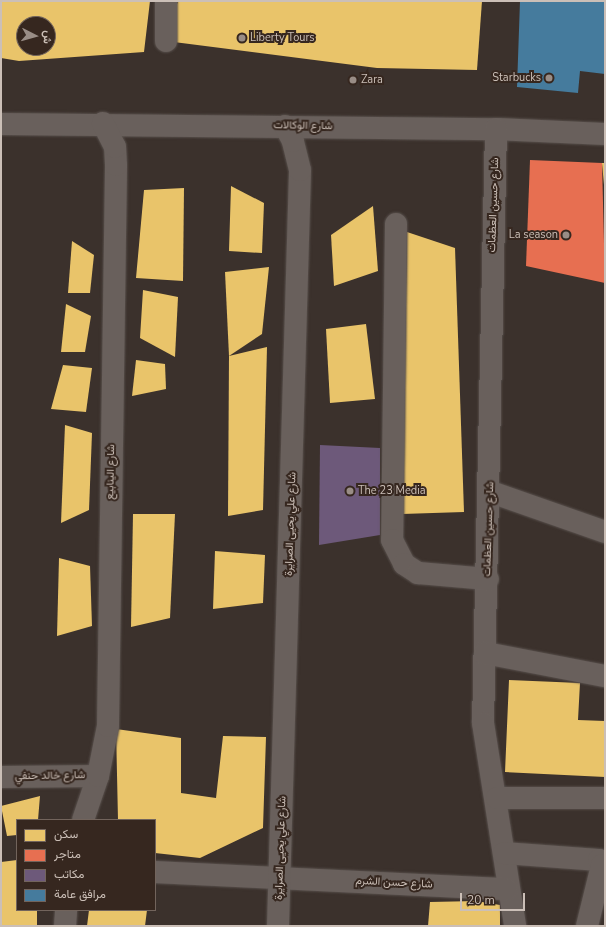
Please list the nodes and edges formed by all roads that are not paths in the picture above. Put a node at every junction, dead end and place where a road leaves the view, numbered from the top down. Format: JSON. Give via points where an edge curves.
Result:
{"nodes":[{"id":1,"x":166,"y":1,"type":"edge"},
{"id":2,"x":166,"y":41,"type":"dead end"},
{"id":3,"x":103,"y":123,"type":"junction"},
{"id":4,"x":1,"y":124,"type":"edge"},
{"id":5,"x":285,"y":126,"type":"junction"},
{"id":6,"x":496,"y":129,"type":"junction"},
{"id":7,"x":605,"y":134,"type":"edge"},
{"id":8,"x":396,"y":224,"type":"dead end"},
{"id":9,"x":491,"y":492,"type":"junction"},
{"id":10,"x":605,"y":532,"type":"edge"},
{"id":11,"x":488,"y":579,"type":"junction"},
{"id":12,"x":485,"y":653,"type":"junction"},
{"id":13,"x":605,"y":676,"type":"edge"},
{"id":14,"x":98,"y":776,"type":"junction"},
{"id":15,"x":1,"y":777,"type":"edge"},
{"id":16,"x":497,"y":798,"type":"junction"},
{"id":17,"x":605,"y":798,"type":"edge"},
{"id":18,"x":83,"y":819,"type":"edge"},
{"id":19,"x":504,"y":853,"type":"junction"},
{"id":20,"x":156,"y":872,"type":"edge"},
{"id":21,"x":280,"y":876,"type":"junction"},
{"id":22,"x":507,"y":889,"type":"junction"},
{"id":23,"x":66,"y":911,"type":"edge"},
{"id":24,"x":65,"y":926,"type":"edge"},
{"id":25,"x":278,"y":926,"type":"edge"},
{"id":26,"x":515,"y":926,"type":"edge"},
{"id":27,"x":587,"y":926,"type":"edge"}],
"edges":[{"from":1,"to":2,"type":"street"},
{"from":3,"to":4,"type":"street","name":"شارع الوكالات"},
{"from":3,"to":5,"type":"street","name":"شارع الوكالات"},
{"from":3,"to":14,"type":"street","name":"شارع الينابيع","via":[[115,147],[116,164],[108,726]]},
{"from":5,"to":6,"type":"street","name":"شارع الوكالات"},
{"from":5,"to":21,"type":"street","name":"شارع علي يحيى الصرايرة","via":[[293,142],[300,170]]},
{"from":6,"to":7,"type":"street","name":"شارع الوكالات"},
{"from":6,"to":9,"type":"street","name":"شارع حسين العظمات"},
{"from":8,"to":11,"type":"street","via":[[392,540],[404,564],[418,572]]},
{"from":9,"to":10,"type":"street"},
{"from":9,"to":11,"type":"street","name":"شارع حسين العظمات"},
{"from":11,"to":12,"type":"street","name":"شارع حسين العظمات"},
{"from":12,"to":13,"type":"street"},
{"from":12,"to":16,"type":"street","name":"شارع حسين العظمات","via":[[484,736]]},
{"from":14,"to":15,"type":"street","name":"شارع خالد حنفي"},
{"from":14,"to":18,"type":"street","name":"شارع الينابيع"},
{"from":16,"to":17,"type":"street"},
{"from":16,"to":19,"type":"street","name":"شارع حسين العظمات"},
{"from":19,"to":22,"type":"street","name":"شارع حسين العظمات"},
{"from":19,"to":27,"type":"street","via":[[600,860],[602,865]]},
{"from":20,"to":21,"type":"street","name":"شارع حسن الشرم"},
{"from":21,"to":22,"type":"street","name":"شارع حسن الشرم"},
{"from":21,"to":25,"type":"street","name":"شارع علي يحيى الصرايرة"},
{"from":22,"to":26,"type":"street","name":"شارع حسين العظمات"},
{"from":23,"to":24,"type":"street"}]}
